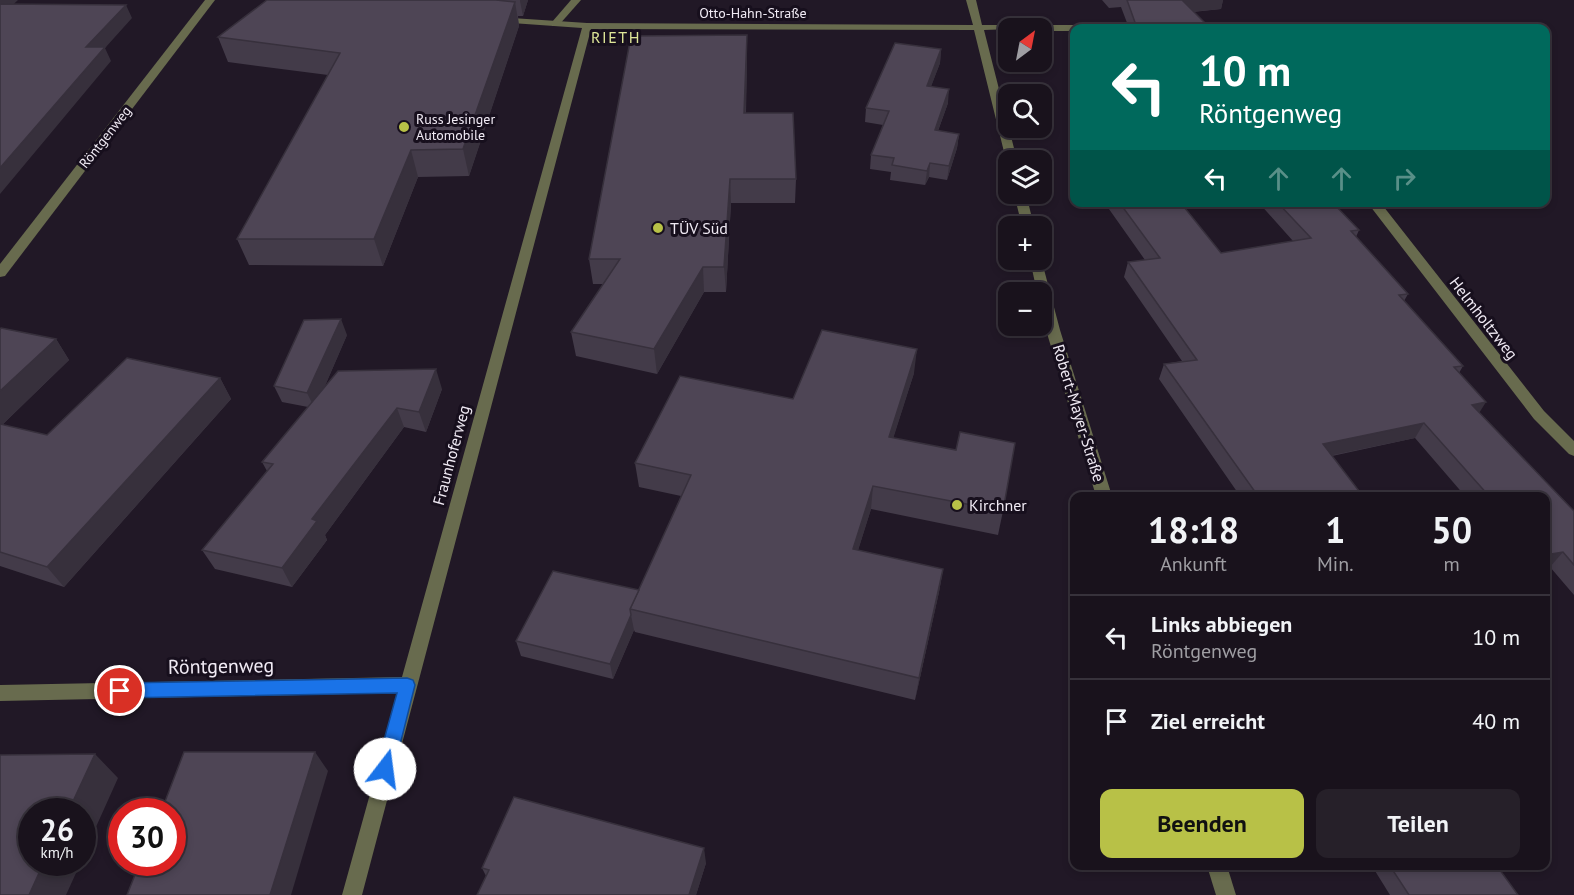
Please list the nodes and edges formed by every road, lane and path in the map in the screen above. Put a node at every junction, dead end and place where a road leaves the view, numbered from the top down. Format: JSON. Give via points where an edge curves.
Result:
{"nodes":[{"id":1,"x":210,"y":0,"type":"edge"},
{"id":2,"x":576,"y":0,"type":"edge"},
{"id":3,"x":971,"y":0,"type":"edge"},
{"id":4,"x":484,"y":18,"type":"edge"},
{"id":5,"x":555,"y":24,"type":"junction"},
{"id":6,"x":587,"y":26,"type":"junction"},
{"id":7,"x":979,"y":27,"type":"junction"},
{"id":8,"x":1070,"y":28,"type":"edge"},
{"id":9,"x":1010,"y":150,"type":"edge"},
{"id":10,"x":1377,"y":207,"type":"edge"},
{"id":11,"x":1038,"y":270,"type":"edge"},
{"id":12,"x":0,"y":273,"type":"edge"},
{"id":13,"x":1574,"y":450,"type":"edge"},
{"id":14,"x":1103,"y":492,"type":"edge"},
{"id":15,"x":407,"y":685,"type":"junction"},
{"id":16,"x":0,"y":693,"type":"edge"},
{"id":17,"x":1218,"y":870,"type":"edge"},
{"id":18,"x":352,"y":895,"type":"edge"},
{"id":19,"x":1226,"y":895,"type":"edge"}],
"edges":[{"from":1,"to":12,"type":"street","name":"Röntgenweg"},
{"from":2,"to":5,"type":"street"},
{"from":3,"to":7,"type":"street"},
{"from":4,"to":5,"type":"street","name":"Otto-Hahn-Straße"},
{"from":5,"to":6,"type":"street","name":"Otto-Hahn-Straße"},
{"from":6,"to":7,"type":"street","name":"Otto-Hahn-Straße"},
{"from":6,"to":15,"type":"street","name":"Fraunhoferweg"},
{"from":7,"to":8,"type":"street","name":"Otto-Hahn-Straße"},
{"from":7,"to":9,"type":"street"},
{"from":10,"to":13,"type":"street","name":"Helmholtzweg","via":[[1539,415]]},
{"from":11,"to":14,"type":"street","name":"Robert-Mayer-Straße"},
{"from":15,"to":16,"type":"street","name":"Röntgenweg"},
{"from":15,"to":18,"type":"street","name":"Fraunhoferweg"},
{"from":17,"to":19,"type":"street"}]}
